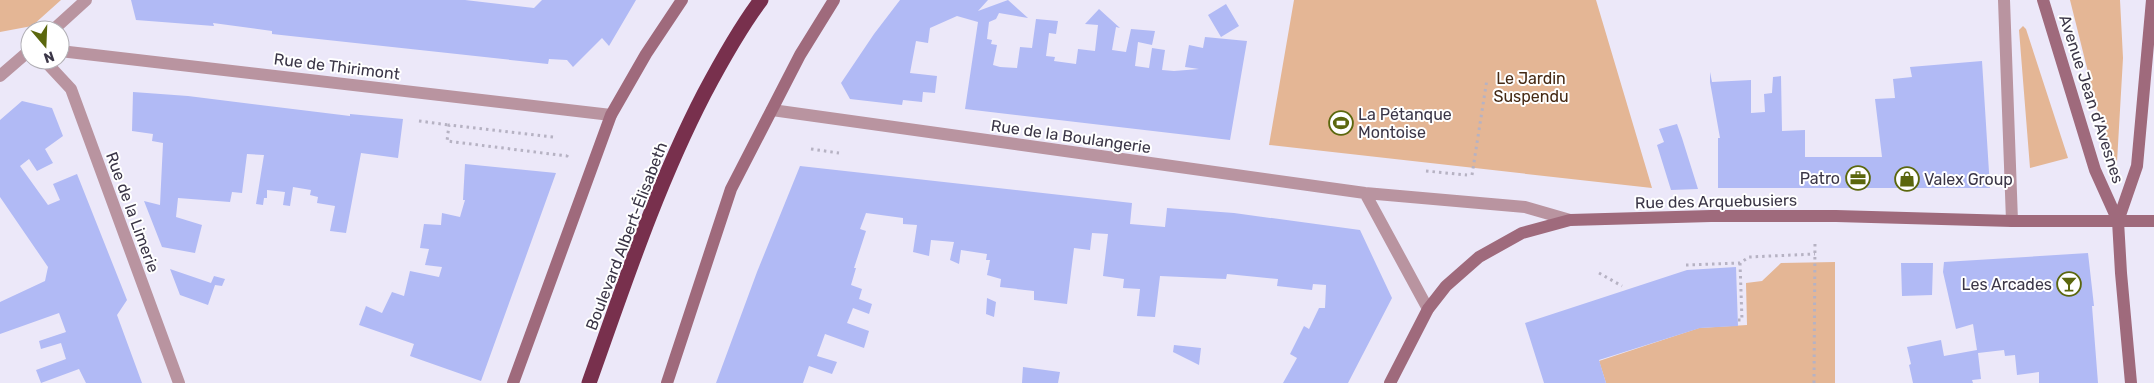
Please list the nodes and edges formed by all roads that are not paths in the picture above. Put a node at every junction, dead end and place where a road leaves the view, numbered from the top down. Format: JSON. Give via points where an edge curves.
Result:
{"nodes":[{"id":1,"x":86,"y":0,"type":"edge"},
{"id":2,"x":682,"y":0,"type":"edge"},
{"id":3,"x":834,"y":0,"type":"edge"},
{"id":4,"x":2004,"y":0,"type":"edge"},
{"id":5,"x":2043,"y":0,"type":"edge"},
{"id":6,"x":2152,"y":0,"type":"edge"},
{"id":7,"x":758,"y":4,"type":"edge"},
{"id":8,"x":64,"y":20,"type":"edge"},
{"id":9,"x":70,"y":52,"type":"edge"},
{"id":10,"x":20,"y":57,"type":"edge"},
{"id":11,"x":2,"y":70,"type":"edge"},
{"id":12,"x":53,"y":70,"type":"edge"},
{"id":13,"x":772,"y":110,"type":"junction"},
{"id":14,"x":611,"y":115,"type":"junction"},
{"id":15,"x":1365,"y":193,"type":"junction"},
{"id":16,"x":1570,"y":220,"type":"junction"},
{"id":17,"x":2012,"y":221,"type":"junction"},
{"id":18,"x":2118,"y":221,"type":"junction"},
{"id":19,"x":2154,"y":221,"type":"edge"},
{"id":20,"x":1428,"y":309,"type":"junction"},
{"id":21,"x":179,"y":383,"type":"edge"},
{"id":22,"x":513,"y":383,"type":"edge"},
{"id":23,"x":589,"y":383,"type":"edge"},
{"id":24,"x":667,"y":383,"type":"edge"},
{"id":25,"x":1390,"y":383,"type":"edge"},
{"id":26,"x":2131,"y":383,"type":"edge"}],
"edges":[{"from":1,"to":8,"type":"street"},
{"from":2,"to":14,"type":"street"},
{"from":3,"to":13,"type":"street","via":[[800,55]]},
{"from":4,"to":17,"type":"street"},
{"from":5,"to":18,"type":"street","name":"Avenue Jean d'Avesnes","via":[[2095,170]]},
{"from":6,"to":18,"type":"street","name":"Avenue Jean d'Avesnes","via":[[2137,166]]},
{"from":7,"to":23,"type":"highway","name":"Boulevard Albert-Élisabeth","via":[[719,65],[661,183]]},
{"from":9,"to":14,"type":"street","name":"Rue de Thirimont"},
{"from":10,"to":11,"type":"street"},
{"from":12,"to":21,"type":"street","name":"Rue de la Limerie","via":[[70,90]]},
{"from":13,"to":15,"type":"street","name":"Rue de la Boulangerie"},
{"from":13,"to":24,"type":"street","via":[[731,189]]},
{"from":14,"to":22,"type":"street"},
{"from":15,"to":16,"type":"street","name":"Rue de la Boulangerie","via":[[1525,207]]},
{"from":15,"to":20,"type":"street"},
{"from":16,"to":17,"type":"street","name":"Rue des Arquebusiers","via":[[1815,216]]},
{"from":16,"to":20,"type":"street","name":"Rue des Arquebusiers","via":[[1522,233],[1479,257],[1446,286]]},
{"from":17,"to":18,"type":"street","name":"Rue des Arquebusiers"},
{"from":18,"to":19,"type":"street","name":"Rue des Arquebusiers"},
{"from":18,"to":26,"type":"street"},
{"from":20,"to":25,"type":"street","name":"Rue des Arquebusiers"}]}
